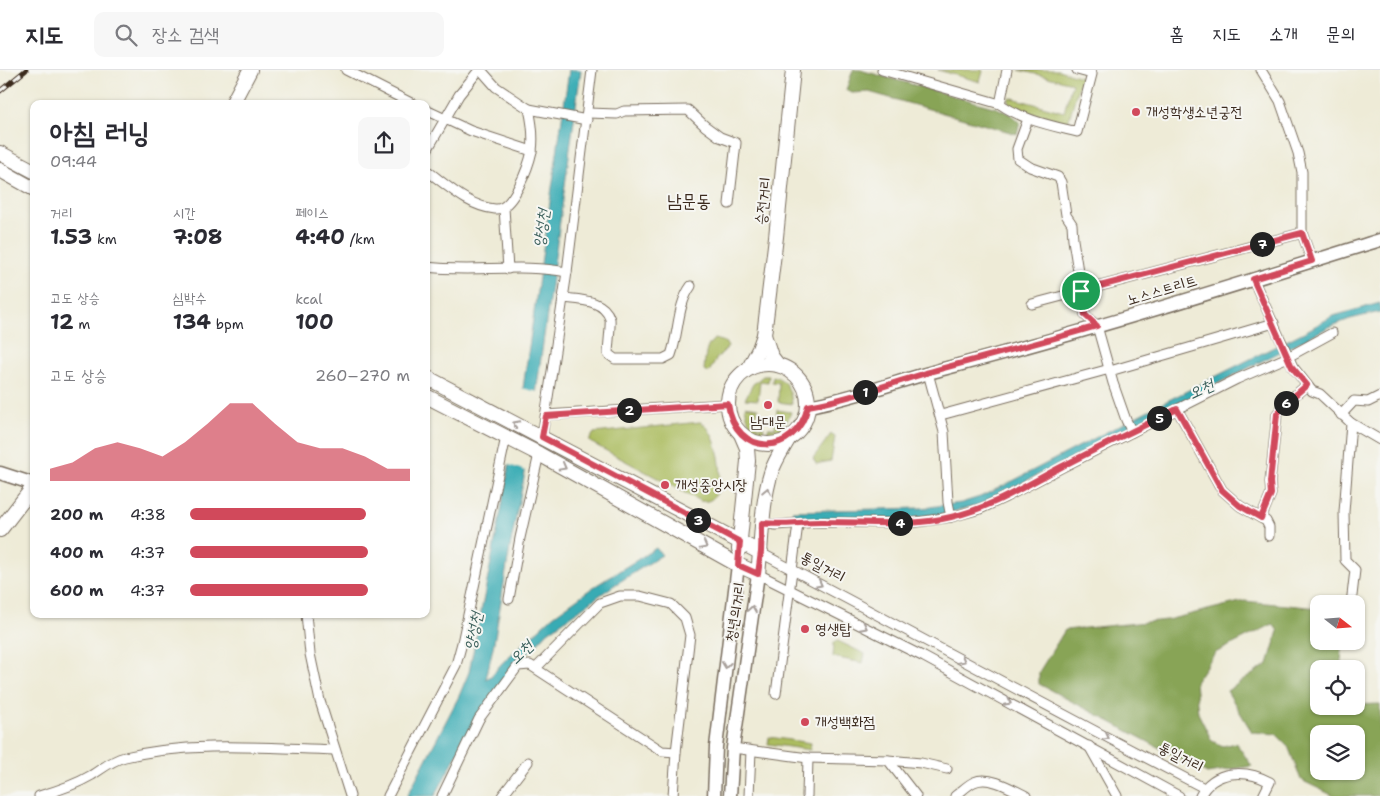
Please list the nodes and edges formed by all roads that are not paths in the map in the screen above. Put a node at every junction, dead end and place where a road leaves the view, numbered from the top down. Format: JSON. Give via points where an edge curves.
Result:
{"nodes":[{"id":1,"x":250,"y":70,"type":"edge"},
{"id":2,"x":346,"y":70,"type":"edge"},
{"id":3,"x":480,"y":70,"type":"edge"},
{"id":4,"x":592,"y":70,"type":"edge"},
{"id":5,"x":794,"y":70,"type":"edge"},
{"id":6,"x":882,"y":70,"type":"edge"},
{"id":7,"x":1007,"y":70,"type":"edge"},
{"id":8,"x":1077,"y":70,"type":"edge"},
{"id":9,"x":1261,"y":70,"type":"edge"},
{"id":10,"x":234,"y":100,"type":"edge"},
{"id":11,"x":404,"y":100,"type":"edge"},
{"id":12,"x":1000,"y":104,"type":"junction"},
{"id":13,"x":529,"y":109,"type":"junction"},
{"id":14,"x":430,"y":112,"type":"edge"},
{"id":15,"x":585,"y":118,"type":"junction"},
{"id":16,"x":445,"y":119,"type":"junction"},
{"id":17,"x":1028,"y":119,"type":"junction"},
{"id":18,"x":430,"y":145,"type":"edge"},
{"id":19,"x":532,"y":151,"type":"junction"},
{"id":20,"x":0,"y":152,"type":"edge"},
{"id":21,"x":30,"y":169,"type":"edge"},
{"id":22,"x":0,"y":170,"type":"edge"},
{"id":23,"x":430,"y":173,"type":"edge"},
{"id":24,"x":30,"y":187,"type":"edge"},
{"id":25,"x":729,"y":204,"type":"dead end"},
{"id":26,"x":504,"y":208,"type":"junction"},
{"id":27,"x":1302,"y":233,"type":"junction"},
{"id":28,"x":1380,"y":240,"type":"edge"},
{"id":29,"x":1312,"y":261,"type":"junction"},
{"id":30,"x":430,"y":268,"type":"edge"},
{"id":31,"x":508,"y":269,"type":"junction"},
{"id":32,"x":562,"y":271,"type":"junction"},
{"id":33,"x":1253,"y":279,"type":"junction"},
{"id":34,"x":691,"y":286,"type":"dead end"},
{"id":35,"x":1081,"y":291,"type":"junction"},
{"id":36,"x":563,"y":298,"type":"junction"},
{"id":37,"x":1032,"y":304,"type":"dead end"},
{"id":38,"x":1274,"y":323,"type":"junction"},
{"id":39,"x":1097,"y":326,"type":"junction"},
{"id":40,"x":1332,"y":333,"type":"dead end"},
{"id":41,"x":764,"y":335,"type":"junction"},
{"id":42,"x":1288,"y":357,"type":"junction"},
{"id":43,"x":778,"y":365,"type":"junction"},
{"id":44,"x":750,"y":368,"type":"junction"},
{"id":45,"x":1110,"y":371,"type":"junction"},
{"id":46,"x":928,"y":373,"type":"junction"},
{"id":47,"x":430,"y":379,"type":"edge"},
{"id":48,"x":1307,"y":385,"type":"junction"},
{"id":49,"x":1380,"y":396,"type":"edge"},
{"id":50,"x":430,"y":398,"type":"edge"},
{"id":51,"x":728,"y":404,"type":"junction"},
{"id":52,"x":808,"y":406,"type":"junction"},
{"id":53,"x":1177,"y":409,"type":"junction"},
{"id":54,"x":941,"y":415,"type":"junction"},
{"id":55,"x":1341,"y":415,"type":"junction"},
{"id":56,"x":546,"y":416,"type":"junction"},
{"id":57,"x":1351,"y":423,"type":"junction"},
{"id":58,"x":1132,"y":430,"type":"junction"},
{"id":59,"x":741,"y":434,"type":"junction"},
{"id":60,"x":506,"y":437,"type":"junction"},
{"id":61,"x":542,"y":437,"type":"junction"},
{"id":62,"x":789,"y":438,"type":"junction"},
{"id":63,"x":1380,"y":440,"type":"edge"},
{"id":64,"x":539,"y":454,"type":"junction"},
{"id":65,"x":0,"y":473,"type":"edge"},
{"id":66,"x":30,"y":484,"type":"edge"},
{"id":67,"x":30,"y":490,"type":"edge"},
{"id":68,"x":950,"y":516,"type":"junction"},
{"id":69,"x":1261,"y":518,"type":"junction"},
{"id":70,"x":762,"y":523,"type":"junction"},
{"id":71,"x":798,"y":524,"type":"junction"},
{"id":72,"x":0,"y":530,"type":"edge"},
{"id":73,"x":1269,"y":536,"type":"dead end"},
{"id":74,"x":740,"y":542,"type":"junction"},
{"id":75,"x":761,"y":552,"type":"junction"},
{"id":76,"x":738,"y":565,"type":"junction"},
{"id":77,"x":792,"y":569,"type":"junction"},
{"id":78,"x":758,"y":574,"type":"junction"},
{"id":79,"x":790,"y":590,"type":"junction"},
{"id":80,"x":1352,"y":595,"type":"edge"},
{"id":81,"x":508,"y":599,"type":"dead end"},
{"id":82,"x":306,"y":618,"type":"edge"},
{"id":83,"x":536,"y":668,"type":"junction"},
{"id":84,"x":776,"y":694,"type":"dead end"},
{"id":85,"x":1089,"y":746,"type":"junction"},
{"id":86,"x":733,"y":748,"type":"junction"},
{"id":87,"x":335,"y":750,"type":"junction"},
{"id":88,"x":676,"y":752,"type":"junction"},
{"id":89,"x":751,"y":752,"type":"junction"},
{"id":90,"x":808,"y":758,"type":"junction"},
{"id":91,"x":888,"y":760,"type":"junction"},
{"id":92,"x":528,"y":762,"type":"dead end"},
{"id":93,"x":947,"y":768,"type":"dead end"},
{"id":94,"x":1202,"y":792,"type":"edge"},
{"id":95,"x":39,"y":796,"type":"edge"},
{"id":96,"x":350,"y":796,"type":"edge"},
{"id":97,"x":388,"y":796,"type":"edge"},
{"id":98,"x":442,"y":796,"type":"edge"},
{"id":99,"x":502,"y":796,"type":"edge"},
{"id":100,"x":673,"y":796,"type":"edge"},
{"id":101,"x":714,"y":796,"type":"edge"},
{"id":102,"x":730,"y":796,"type":"edge"},
{"id":103,"x":749,"y":796,"type":"edge"},
{"id":104,"x":807,"y":796,"type":"edge"},
{"id":105,"x":916,"y":796,"type":"edge"},
{"id":106,"x":955,"y":796,"type":"edge"},
{"id":107,"x":1026,"y":796,"type":"edge"},
{"id":108,"x":1117,"y":796,"type":"edge"},
{"id":109,"x":1179,"y":796,"type":"edge"},
{"id":110,"x":1263,"y":796,"type":"edge"}],
"edges":[{"from":1,"to":10,"type":"main road"},
{"from":2,"to":11,"type":"street"},
{"from":3,"to":13,"type":"street","via":[[496,87]]},
{"from":3,"to":16,"type":"street","via":[[459,95]]},
{"from":4,"to":15,"type":"street"},
{"from":5,"to":41,"type":"main road","name":"승전거리"},
{"from":6,"to":12,"type":"street"},
{"from":7,"to":12,"type":"street"},
{"from":8,"to":17,"type":"street","via":[[1092,74],[1077,132]]},
{"from":9,"to":27,"type":"street","via":[[1280,101],[1298,154],[1302,172]]},
{"from":12,"to":17,"type":"street"},
{"from":13,"to":15,"type":"street"},
{"from":13,"to":19,"type":"street"},
{"from":14,"to":16,"type":"street"},
{"from":15,"to":25,"type":"street","via":[[624,111],[688,110],[720,137],[736,143]]},
{"from":15,"to":32,"type":"street"},
{"from":16,"to":18,"type":"street"},
{"from":16,"to":19,"type":"street"},
{"from":17,"to":35,"type":"street","via":[[1018,148],[1018,159],[1058,177],[1061,182],[1066,215],[1072,224]]},
{"from":19,"to":26,"type":"street","via":[[525,172]]},
{"from":20,"to":21,"type":"main road"},
{"from":22,"to":24,"type":"main road"},
{"from":23,"to":26,"type":"street","via":[[471,202],[496,210]]},
{"from":26,"to":31,"type":"street"},
{"from":27,"to":29,"type":"street"},
{"from":27,"to":35,"type":"street"},
{"from":28,"to":29,"type":"main road","name":"노스스트리트"},
{"from":29,"to":33,"type":"main road","name":"노스스트리트"},
{"from":30,"to":31,"type":"street"},
{"from":31,"to":32,"type":"street","via":[[538,267]]},
{"from":32,"to":36,"type":"street"},
{"from":33,"to":38,"type":"street"},
{"from":33,"to":39,"type":"main road","name":"노스스트리트"},
{"from":34,"to":36,"type":"street","via":[[684,295],[671,355],[663,359],[615,359],[608,354],[610,320],[603,309],[594,302]]},
{"from":35,"to":37,"type":"street"},
{"from":35,"to":39,"type":"street","via":[[1085,315]]},
{"from":36,"to":56,"type":"street"},
{"from":38,"to":42,"type":"street"},
{"from":38,"to":45,"type":"street"},
{"from":39,"to":45,"type":"street"},
{"from":39,"to":46,"type":"main road","name":"노스스트리트"},
{"from":40,"to":42,"type":"street"},
{"from":41,"to":43,"type":"main road","via":[[771,356]]},
{"from":41,"to":44,"type":"main road"},
{"from":42,"to":48,"type":"street"},
{"from":42,"to":53,"type":"street"},
{"from":43,"to":44,"type":"main road","via":[[759,364]]},
{"from":43,"to":52,"type":"main road","via":[[792,372],[803,385]]},
{"from":44,"to":51,"type":"main road","via":[[733,383]]},
{"from":45,"to":54,"type":"street"},
{"from":45,"to":58,"type":"street"},
{"from":46,"to":52,"type":"main road","name":"노스스트리트"},
{"from":46,"to":54,"type":"street"},
{"from":61,"to":47,"type":"main road","name":"통일거리","one_way":true},
{"from":48,"to":55,"type":"street"},
{"from":48,"to":69,"type":"street","via":[[1277,414],[1271,494]]},
{"from":49,"to":55,"type":"street","via":[[1368,402],[1354,401]]},
{"from":50,"to":60,"type":"main road"},
{"from":51,"to":56,"type":"street"},
{"from":51,"to":59,"type":"main road","via":[[732,420]]},
{"from":52,"to":62,"type":"main road","via":[[799,429]]},
{"from":53,"to":58,"type":"street"},
{"from":53,"to":69,"type":"street","via":[[1222,490]]},
{"from":54,"to":68,"type":"street"},
{"from":55,"to":57,"type":"street"},
{"from":56,"to":61,"type":"street"},
{"from":57,"to":63,"type":"street"},
{"from":57,"to":80,"type":"street","via":[[1344,512],[1345,560],[1355,570]]},
{"from":58,"to":68,"type":"street","via":[[1006,498],[980,509]]},
{"from":59,"to":62,"type":"main road","via":[[750,440],[770,444]]},
{"from":59,"to":74,"type":"main road","name":"청년의거리","via":[[748,461]]},
{"from":60,"to":64,"type":"main road"},
{"from":60,"to":97,"type":"street","via":[[456,665]]},
{"from":61,"to":74,"type":"main road","name":"통일거리"},
{"from":70,"to":62,"type":"main road","name":"청년의거리","one_way":true,"via":[[771,472]]},
{"from":64,"to":76,"type":"main road","one_way":true},
{"from":64,"to":81,"type":"street"},
{"from":65,"to":66,"type":"main road"},
{"from":67,"to":72,"type":"main road"},
{"from":68,"to":71,"type":"street","via":[[911,523]]},
{"from":69,"to":73,"type":"street","via":[[1269,526]]},
{"from":70,"to":71,"type":"street"},
{"from":70,"to":75,"type":"main road","name":"청년의거리"},
{"from":71,"to":77,"type":"street"},
{"from":74,"to":75,"type":"main road","name":"통일거리"},
{"from":74,"to":76,"type":"main road","name":"청년의거리"},
{"from":75,"to":77,"type":"street","name":"통일거리"},
{"from":75,"to":78,"type":"main road","name":"청년의거리"},
{"from":76,"to":78,"type":"main road"},
{"from":76,"to":101,"type":"main road","name":"청년의거리","one_way":true,"via":[[716,747]]},
{"from":77,"to":79,"type":"street"},
{"from":77,"to":94,"type":"street","name":"통일거리","one_way":true,"via":[[1097,732]]},
{"from":78,"to":79,"type":"street"},
{"from":86,"to":78,"type":"main road","name":"청년의거리","one_way":true},
{"from":79,"to":84,"type":"street"},
{"from":79,"to":85,"type":"street","one_way":true,"via":[[924,657]]},
{"from":82,"to":87,"type":"street","via":[[312,664]]},
{"from":83,"to":88,"type":"street","via":[[662,751]]},
{"from":83,"to":88,"type":"street","via":[[600,603],[620,596],[640,596],[671,604],[685,618],[690,635]]},
{"from":83,"to":98,"type":"street","via":[[530,664],[518,666],[479,719]]},
{"from":85,"to":108,"type":"street"},
{"from":85,"to":109,"type":"street"},
{"from":86,"to":89,"type":"street"},
{"from":86,"to":102,"type":"main road","name":"청년의거리"},
{"from":87,"to":95,"type":"street","via":[[212,746],[159,751],[114,760],[81,781]]},
{"from":87,"to":96,"type":"street"},
{"from":88,"to":100,"type":"street"},
{"from":89,"to":90,"type":"street"},
{"from":89,"to":103,"type":"street"},
{"from":90,"to":91,"type":"street"},
{"from":90,"to":104,"type":"street"},
{"from":91,"to":93,"type":"street"},
{"from":91,"to":105,"type":"street"},
{"from":92,"to":99,"type":"street"},
{"from":94,"to":110,"type":"street","name":"통일거리","via":[[1213,780],[1238,773],[1270,782]]},
{"from":106,"to":107,"type":"street","via":[[975,781],[998,782]]}]}
